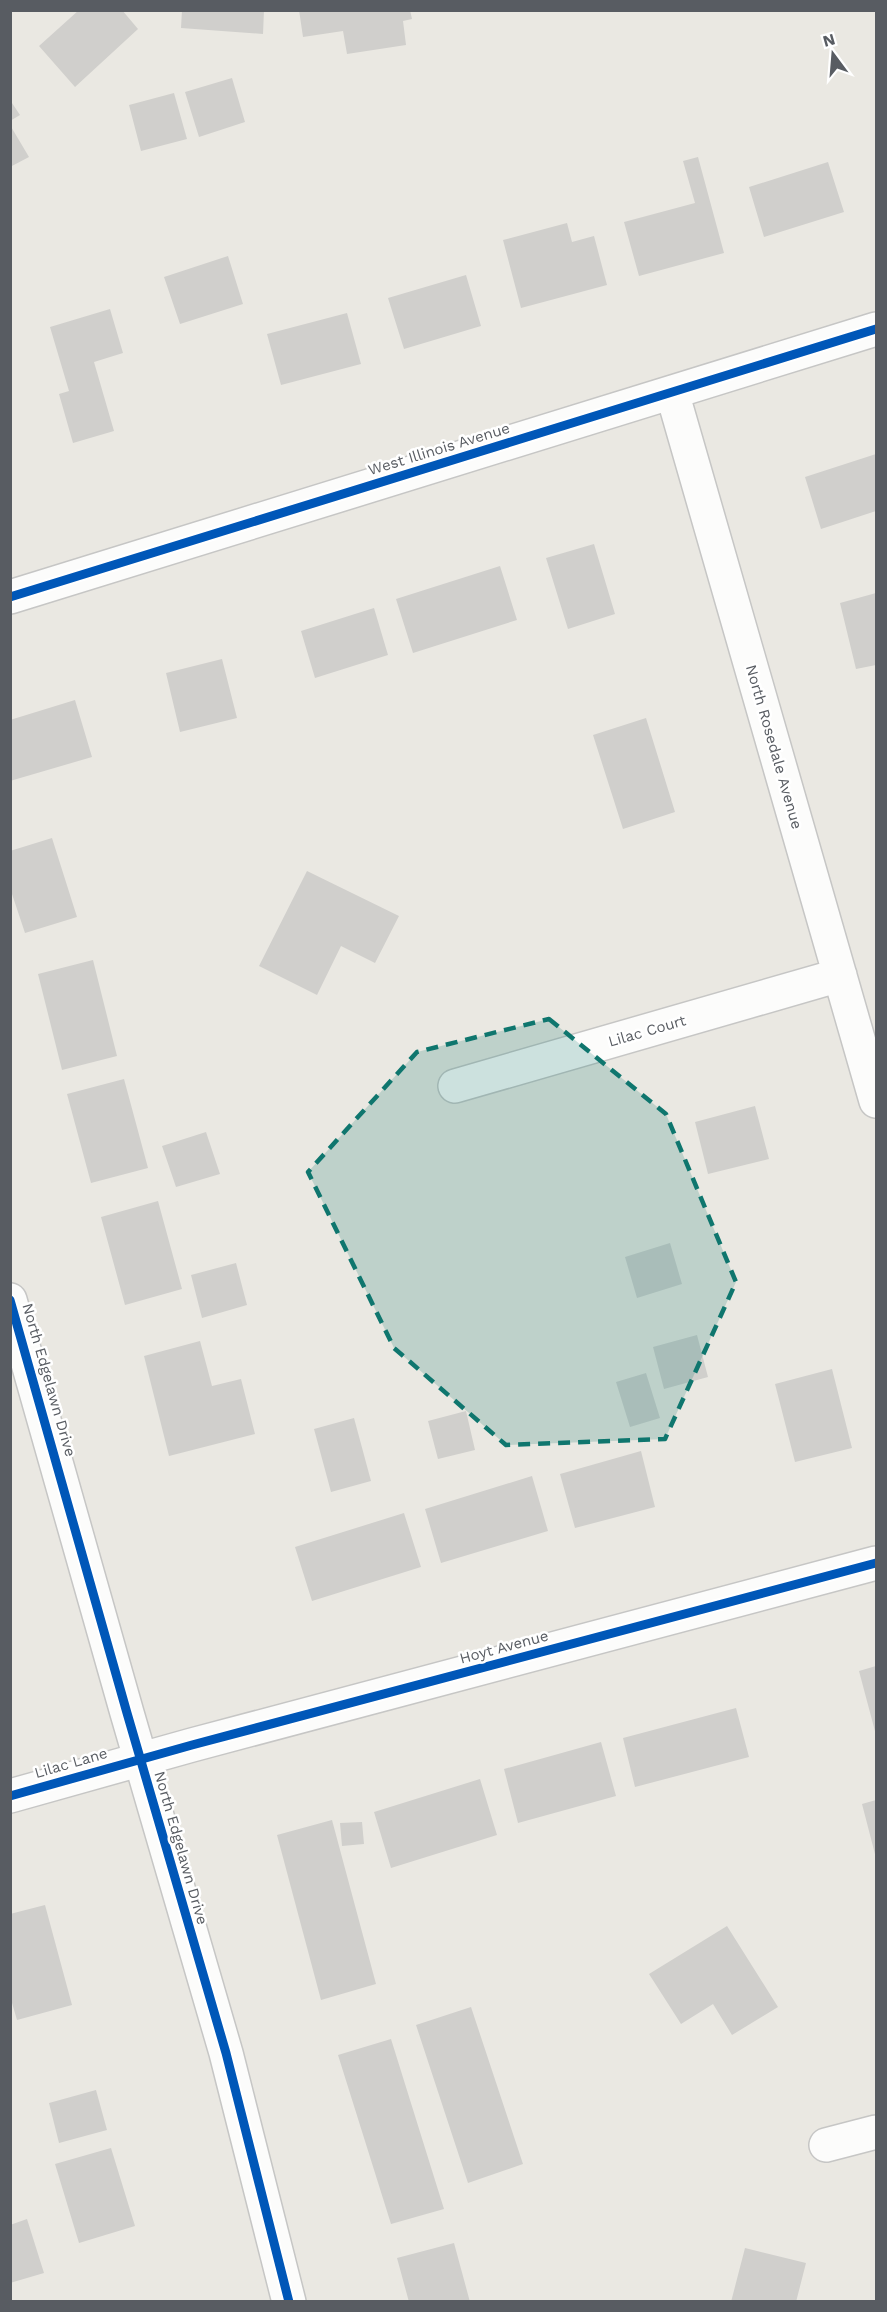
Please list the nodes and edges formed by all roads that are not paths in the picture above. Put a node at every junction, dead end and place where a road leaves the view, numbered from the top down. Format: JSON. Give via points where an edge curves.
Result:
{"nodes":[{"id":1,"x":876,"y":329,"type":"edge"},
{"id":2,"x":672,"y":392,"type":"junction"},
{"id":3,"x":10,"y":597,"type":"edge"},
{"id":4,"x":840,"y":975,"type":"junction"},
{"id":5,"x":454,"y":1086,"type":"dead end"},
{"id":6,"x":876,"y":1101,"type":"edge"},
{"id":7,"x":10,"y":1300,"type":"edge"},
{"id":8,"x":876,"y":1563,"type":"edge"},
{"id":9,"x":140,"y":1760,"type":"junction"},
{"id":10,"x":10,"y":1796,"type":"edge"},
{"id":11,"x":876,"y":2132,"type":"edge"},
{"id":12,"x":826,"y":2145,"type":"dead end"},
{"id":13,"x":289,"y":2301,"type":"edge"}],
"edges":[{"from":1,"to":2,"type":"street","name":"West Illinois Avenue"},
{"from":2,"to":3,"type":"street","name":"West Illinois Avenue"},
{"from":2,"to":4,"type":"street","name":"North Rosedale Avenue"},
{"from":4,"to":5,"type":"street","name":"Lilac Court"},
{"from":4,"to":6,"type":"street","name":"North Rosedale Avenue"},
{"from":7,"to":9,"type":"street","name":"North Edgelawn Drive"},
{"from":8,"to":9,"type":"street","name":"Hoyt Avenue"},
{"from":9,"to":10,"type":"street","name":"Lilac Lane"},
{"from":9,"to":13,"type":"street","name":"North Edgelawn Drive","via":[[226,2053]]},
{"from":11,"to":12,"type":"street"}]}
